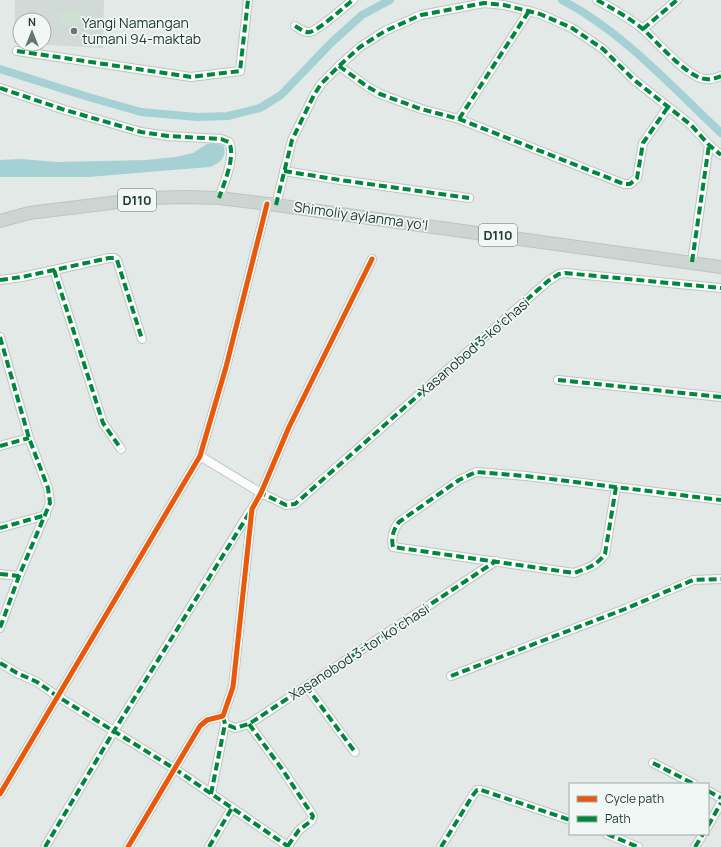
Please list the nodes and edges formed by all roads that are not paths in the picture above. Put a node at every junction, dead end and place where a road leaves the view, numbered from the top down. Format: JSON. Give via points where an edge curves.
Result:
{"nodes":[{"id":1,"x":248,"y":0,"type":"edge"},
{"id":2,"x":353,"y":0,"type":"edge"},
{"id":3,"x":597,"y":0,"type":"edge"},
{"id":4,"x":677,"y":0,"type":"edge"},
{"id":5,"x":504,"y":2,"type":"edge"},
{"id":6,"x":529,"y":11,"type":"junction"},
{"id":7,"x":296,"y":26,"type":"dead end"},
{"id":8,"x":643,"y":29,"type":"junction"},
{"id":9,"x":24,"y":52,"type":"edge"},
{"id":10,"x":339,"y":66,"type":"junction"},
{"id":11,"x":721,"y":76,"type":"edge"},
{"id":12,"x":0,"y":88,"type":"edge"},
{"id":13,"x":668,"y":107,"type":"junction"},
{"id":14,"x":458,"y":119,"type":"junction"},
{"id":15,"x":709,"y":145,"type":"junction"},
{"id":16,"x":721,"y":155,"type":"edge"},
{"id":17,"x":284,"y":171,"type":"junction"},
{"id":18,"x":219,"y":198,"type":"junction"},
{"id":19,"x":469,"y":198,"type":"dead end"},
{"id":20,"x":271,"y":204,"type":"junction"},
{"id":21,"x":0,"y":220,"type":"edge"},
{"id":22,"x":372,"y":259,"type":"dead end"},
{"id":23,"x":692,"y":262,"type":"junction"},
{"id":24,"x":721,"y":267,"type":"edge"},
{"id":25,"x":54,"y":270,"type":"junction"},
{"id":26,"x":0,"y":280,"type":"edge"},
{"id":27,"x":721,"y":288,"type":"edge"},
{"id":28,"x":0,"y":337,"type":"edge"},
{"id":29,"x":142,"y":339,"type":"dead end"},
{"id":30,"x":4,"y":363,"type":"edge"},
{"id":31,"x":558,"y":380,"type":"dead end"},
{"id":32,"x":721,"y":397,"type":"edge"},
{"id":33,"x":29,"y":438,"type":"junction"},
{"id":34,"x":0,"y":446,"type":"edge"},
{"id":35,"x":121,"y":449,"type":"dead end"},
{"id":36,"x":200,"y":456,"type":"junction"},
{"id":37,"x":616,"y":487,"type":"junction"},
{"id":38,"x":260,"y":493,"type":"junction"},
{"id":39,"x":721,"y":500,"type":"edge"},
{"id":40,"x":252,"y":509,"type":"junction"},
{"id":41,"x":46,"y":514,"type":"junction"},
{"id":42,"x":0,"y":528,"type":"edge"},
{"id":43,"x":496,"y":562,"type":"junction"},
{"id":44,"x":0,"y":574,"type":"edge"},
{"id":45,"x":19,"y":576,"type":"junction"},
{"id":46,"x":721,"y":579,"type":"edge"},
{"id":47,"x":0,"y":628,"type":"edge"},
{"id":48,"x":0,"y":663,"type":"edge"},
{"id":49,"x":451,"y":676,"type":"dead end"},
{"id":50,"x":306,"y":686,"type":"junction"},
{"id":51,"x":57,"y":696,"type":"junction"},
{"id":52,"x":224,"y":720,"type":"junction"},
{"id":53,"x":249,"y":724,"type":"junction"},
{"id":54,"x":114,"y":731,"type":"junction"},
{"id":55,"x":355,"y":752,"type":"dead end"},
{"id":56,"x":653,"y":763,"type":"dead end"},
{"id":57,"x":175,"y":769,"type":"junction"},
{"id":58,"x":692,"y":783,"type":"edge"},
{"id":59,"x":709,"y":792,"type":"edge"},
{"id":60,"x":0,"y":794,"type":"edge"},
{"id":61,"x":211,"y":794,"type":"junction"},
{"id":62,"x":721,"y":798,"type":"edge"},
{"id":63,"x":721,"y":803,"type":"edge"},
{"id":64,"x":232,"y":808,"type":"junction"},
{"id":65,"x":569,"y":820,"type":"edge"},
{"id":66,"x":709,"y":824,"type":"edge"},
{"id":67,"x":609,"y":835,"type":"edge"},
{"id":68,"x":702,"y":835,"type":"edge"},
{"id":69,"x":288,"y":846,"type":"edge"},
{"id":70,"x":45,"y":847,"type":"edge"},
{"id":71,"x":128,"y":847,"type":"edge"},
{"id":72,"x":209,"y":847,"type":"edge"},
{"id":73,"x":441,"y":847,"type":"edge"},
{"id":74,"x":638,"y":847,"type":"edge"},
{"id":75,"x":696,"y":847,"type":"edge"}],
"edges":[{"from":1,"to":9,"type":"street","via":[[240,71],[191,77]]},
{"from":2,"to":7,"type":"street","via":[[310,32]]},
{"from":3,"to":8,"type":"street"},
{"from":4,"to":8,"type":"street"},
{"from":5,"to":6,"type":"street"},
{"from":5,"to":10,"type":"street","via":[[484,3],[421,15],[378,35]]},
{"from":6,"to":13,"type":"street","via":[[572,28],[603,48],[633,79]]},
{"from":6,"to":14,"type":"street"},
{"from":8,"to":11,"type":"street","via":[[693,75],[705,80]]},
{"from":10,"to":14,"type":"street","via":[[380,94],[420,110]]},
{"from":10,"to":17,"type":"street","via":[[314,95],[292,140]]},
{"from":12,"to":18,"type":"street","via":[[141,132],[221,138],[229,142],[232,156]]},
{"from":13,"to":14,"type":"street","via":[[643,143],[637,178],[630,184],[618,183]]},
{"from":13,"to":15,"type":"street","via":[[691,125]]},
{"from":15,"to":16,"type":"street"},
{"from":15,"to":23,"type":"street"},
{"from":17,"to":19,"type":"street"},
{"from":17,"to":20,"type":"street"},
{"from":18,"to":20,"type":"main road","name":"Shimoliy aylanma yoʻl","number":"D110"},
{"from":18,"to":21,"type":"main road","name":"Shimoliy aylanma yoʻl","number":"D110","via":[[151,198],[29,213]]},
{"from":20,"to":23,"type":"main road","name":"Shimoliy aylanma yoʻl","number":"D110"},
{"from":20,"to":36,"type":"street"},
{"from":22,"to":38,"type":"street","via":[[289,426]]},
{"from":23,"to":24,"type":"main road","name":"Shimoliy aylanma yoʻl","number":"D110"},
{"from":25,"to":26,"type":"street"},
{"from":25,"to":29,"type":"street","via":[[109,258],[117,260]]},
{"from":25,"to":35,"type":"street","via":[[103,423]]},
{"from":27,"to":38,"type":"street","name":"Xasanobod 3-koʻchasi","via":[[559,274],[295,504],[286,505]]},
{"from":28,"to":30,"type":"street"},
{"from":30,"to":33,"type":"street"},
{"from":31,"to":32,"type":"street"},
{"from":33,"to":34,"type":"street"},
{"from":33,"to":41,"type":"street","via":[[50,497]]},
{"from":36,"to":38,"type":"street","name":"Xasanobod 3-koʻchasi"},
{"from":36,"to":51,"type":"street"},
{"from":37,"to":39,"type":"street"},
{"from":37,"to":43,"type":"street","via":[[605,554],[593,566],[574,573]]},
{"from":37,"to":43,"type":"street","via":[[476,472],[459,480],[399,522],[393,534],[393,548],[396,549]]},
{"from":38,"to":40,"type":"street"},
{"from":40,"to":52,"type":"street","via":[[233,687]]},
{"from":40,"to":54,"type":"street"},
{"from":41,"to":42,"type":"street"},
{"from":41,"to":45,"type":"street"},
{"from":43,"to":50,"type":"street","name":"Xasanobod 3-tor koʻchasi"},
{"from":44,"to":45,"type":"street"},
{"from":45,"to":47,"type":"street"},
{"from":46,"to":49,"type":"street","via":[[693,580]]},
{"from":48,"to":51,"type":"street","via":[[37,682]]},
{"from":50,"to":53,"type":"street","name":"Xasanobod 3-tor koʻchasi"},
{"from":50,"to":55,"type":"street"},
{"from":51,"to":54,"type":"street"},
{"from":51,"to":60,"type":"street"},
{"from":52,"to":53,"type":"street","name":"Xasanobod 3-tor koʻchasi","via":[[235,728]]},
{"from":52,"to":57,"type":"street","via":[[207,720],[200,726]]},
{"from":52,"to":61,"type":"street"},
{"from":53,"to":69,"type":"street","via":[[313,816]]},
{"from":54,"to":57,"type":"street"},
{"from":54,"to":70,"type":"street"},
{"from":56,"to":58,"type":"street"},
{"from":57,"to":61,"type":"street"},
{"from":57,"to":71,"type":"street"},
{"from":59,"to":62,"type":"street"},
{"from":61,"to":64,"type":"street"},
{"from":63,"to":66,"type":"street"},
{"from":64,"to":69,"type":"street"},
{"from":64,"to":72,"type":"street"},
{"from":65,"to":73,"type":"street","via":[[477,790]]},
{"from":67,"to":74,"type":"street"},
{"from":68,"to":75,"type":"street"}]}
